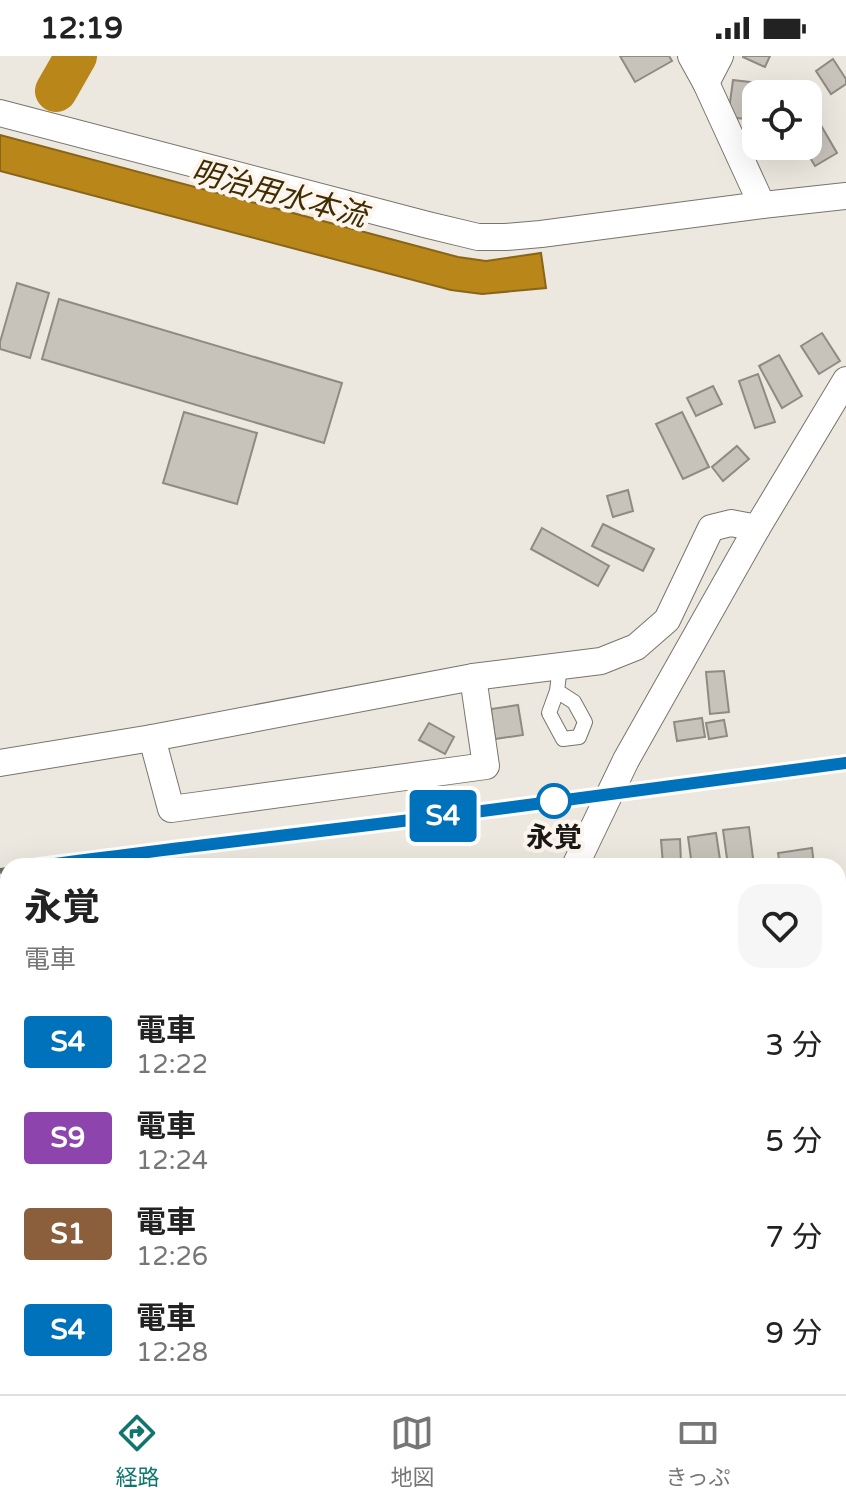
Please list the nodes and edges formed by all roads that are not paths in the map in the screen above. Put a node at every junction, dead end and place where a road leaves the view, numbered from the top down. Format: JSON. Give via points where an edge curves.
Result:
{"nodes":[{"id":1,"x":691,"y":56,"type":"edge"},
{"id":2,"x":720,"y":56,"type":"edge"},
{"id":3,"x":706,"y":83,"type":"junction"},
{"id":4,"x":0,"y":113,"type":"edge"},
{"id":5,"x":846,"y":196,"type":"edge"},
{"id":6,"x":762,"y":205,"type":"junction"},
{"id":7,"x":846,"y":380,"type":"edge"},
{"id":8,"x":757,"y":528,"type":"junction"},
{"id":9,"x":473,"y":677,"type":"junction"},
{"id":10,"x":152,"y":738,"type":"junction"},
{"id":11,"x":0,"y":763,"type":"edge"},
{"id":12,"x":579,"y":858,"type":"edge"}],
"edges":[{"from":1,"to":3,"type":"street"},
{"from":2,"to":3,"type":"street"},
{"from":3,"to":6,"type":"street"},
{"from":4,"to":6,"type":"street","via":[[478,237],[552,233]]},
{"from":5,"to":6,"type":"street"},
{"from":7,"to":8,"type":"street"},
{"from":8,"to":9,"type":"street","via":[[731,523],[711,528],[667,620],[636,647],[558,678]]},
{"from":8,"to":12,"type":"street","via":[[626,760]]},
{"from":9,"to":10,"type":"street"},
{"from":9,"to":10,"type":"street","via":[[486,766],[171,809]]},
{"from":10,"to":11,"type":"street"}]}
